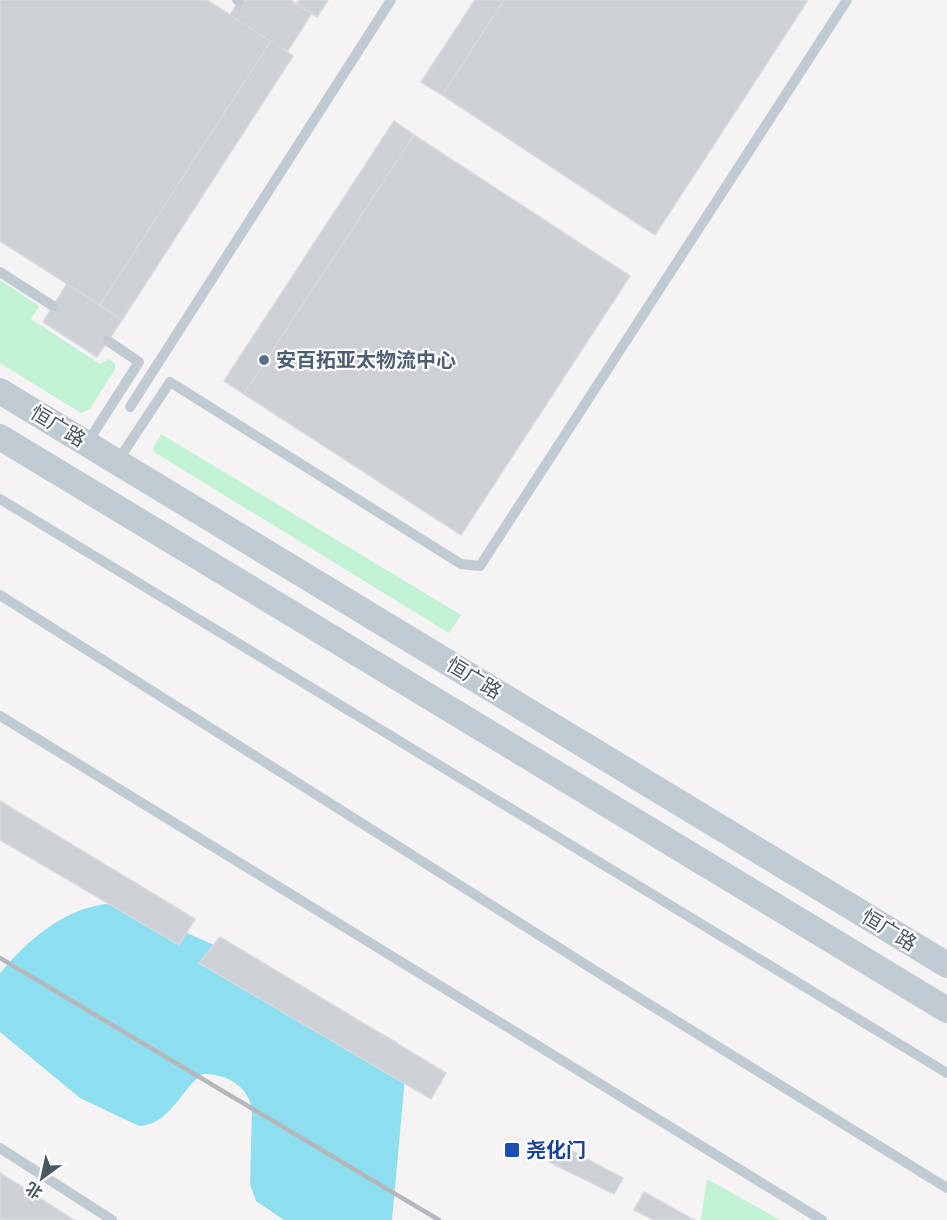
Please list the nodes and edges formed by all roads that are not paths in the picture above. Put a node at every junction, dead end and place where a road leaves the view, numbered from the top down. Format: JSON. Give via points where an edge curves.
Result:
{"nodes":[{"id":1,"x":391,"y":0,"type":"edge"},
{"id":2,"x":847,"y":0,"type":"edge"},
{"id":3,"x":0,"y":272,"type":"edge"},
{"id":4,"x":53,"y":306,"type":"dead end"},
{"id":5,"x":108,"y":341,"type":"dead end"},
{"id":6,"x":0,"y":391,"type":"edge"},
{"id":7,"x":130,"y":407,"type":"dead end"},
{"id":8,"x":0,"y":437,"type":"edge"},
{"id":9,"x":87,"y":443,"type":"junction"},
{"id":10,"x":117,"y":462,"type":"junction"},
{"id":11,"x":0,"y":499,"type":"edge"},
{"id":12,"x":0,"y":595,"type":"edge"},
{"id":13,"x":0,"y":716,"type":"edge"},
{"id":14,"x":947,"y":965,"type":"edge"},
{"id":15,"x":947,"y":1010,"type":"edge"},
{"id":16,"x":947,"y":1072,"type":"edge"},
{"id":17,"x":0,"y":1148,"type":"edge"},
{"id":18,"x":947,"y":1188,"type":"edge"},
{"id":19,"x":112,"y":1220,"type":"edge"},
{"id":20,"x":822,"y":1220,"type":"edge"}],
"edges":[{"from":1,"to":7,"type":"lane"},
{"from":2,"to":10,"type":"lane","via":[[480,566],[461,564],[170,382]]},
{"from":3,"to":4,"type":"lane"},
{"from":5,"to":9,"type":"lane","via":[[139,362]]},
{"from":6,"to":9,"type":"street","name":"恒广路"},
{"from":8,"to":15,"type":"street","name":"恒广路"},
{"from":9,"to":10,"type":"street","name":"恒广路"},
{"from":10,"to":14,"type":"street","name":"恒广路"},
{"from":11,"to":16,"type":"lane"},
{"from":12,"to":18,"type":"lane"},
{"from":13,"to":20,"type":"lane"},
{"from":17,"to":19,"type":"lane"}]}
